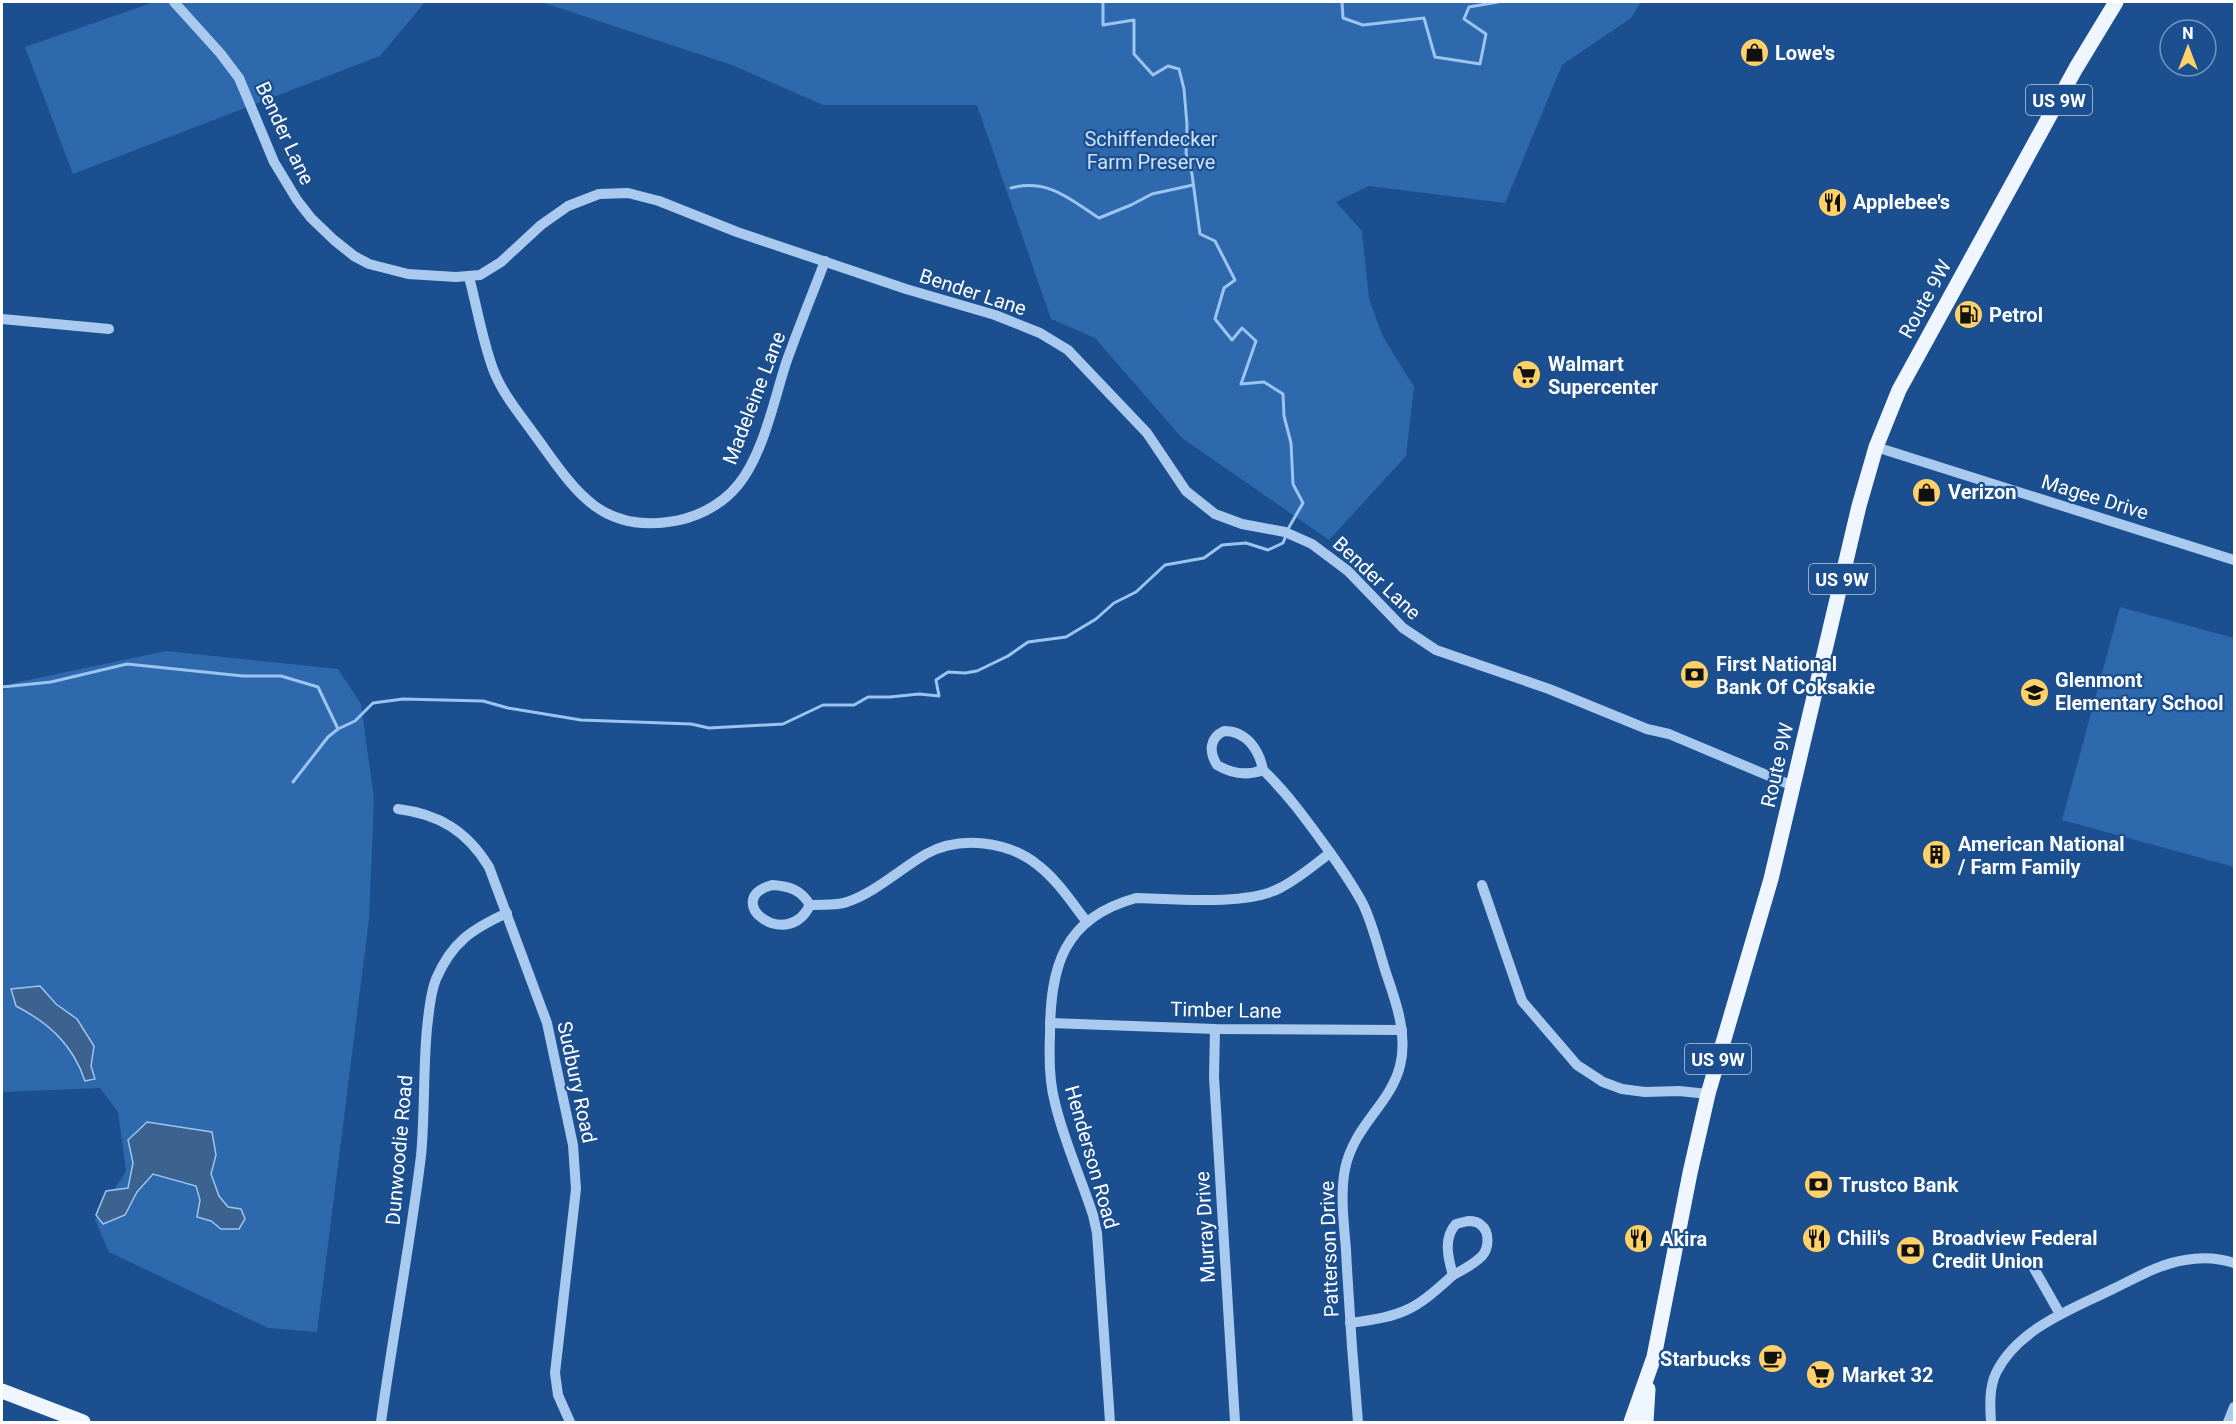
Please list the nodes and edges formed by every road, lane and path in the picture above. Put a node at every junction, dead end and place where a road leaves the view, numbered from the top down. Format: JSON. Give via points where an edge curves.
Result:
{"nodes":[{"id":1,"x":174,"y":2,"type":"edge"},
{"id":2,"x":2116,"y":2,"type":"edge"},
{"id":3,"x":825,"y":261,"type":"junction"},
{"id":4,"x":469,"y":277,"type":"junction"},
{"id":5,"x":2,"y":319,"type":"edge"},
{"id":6,"x":109,"y":329,"type":"dead end"},
{"id":7,"x":1876,"y":447,"type":"junction"},
{"id":8,"x":2235,"y":560,"type":"edge"},
{"id":9,"x":1263,"y":770,"type":"junction"},
{"id":10,"x":1793,"y":786,"type":"junction"},
{"id":11,"x":398,"y":809,"type":"dead end"},
{"id":12,"x":1330,"y":853,"type":"junction"},
{"id":13,"x":1482,"y":885,"type":"dead end"},
{"id":14,"x":810,"y":905,"type":"junction"},
{"id":15,"x":507,"y":913,"type":"junction"},
{"id":16,"x":1087,"y":922,"type":"junction"},
{"id":17,"x":1050,"y":1023,"type":"junction"},
{"id":18,"x":1215,"y":1029,"type":"junction"},
{"id":19,"x":1401,"y":1030,"type":"junction"},
{"id":20,"x":1708,"y":1094,"type":"junction"},
{"id":21,"x":2235,"y":1263,"type":"edge"},
{"id":22,"x":2032,"y":1265,"type":"dead end"},
{"id":23,"x":1453,"y":1275,"type":"junction"},
{"id":24,"x":2060,"y":1314,"type":"junction"},
{"id":25,"x":1350,"y":1323,"type":"junction"},
{"id":26,"x":1649,"y":1374,"type":"junction"},
{"id":27,"x":2,"y":1391,"type":"edge"},
{"id":28,"x":2235,"y":1407,"type":"edge"},
{"id":29,"x":62,"y":1418,"type":"edge"},
{"id":30,"x":83,"y":1422,"type":"edge"},
{"id":31,"x":381,"y":1422,"type":"edge"},
{"id":32,"x":570,"y":1422,"type":"edge"},
{"id":33,"x":1110,"y":1422,"type":"edge"},
{"id":34,"x":1235,"y":1422,"type":"edge"},
{"id":35,"x":1358,"y":1422,"type":"edge"},
{"id":36,"x":1631,"y":1422,"type":"edge"},
{"id":37,"x":1646,"y":1422,"type":"edge"},
{"id":38,"x":1991,"y":1422,"type":"edge"},
{"id":39,"x":2228,"y":1422,"type":"edge"}],
"edges":[{"from":1,"to":4,"type":"street","name":"Bender Lane","via":[[234,70],[285,182],[326,233],[354,256],[378,267],[408,274]]},
{"from":2,"to":7,"type":"main road","name":"Route 9W","number":"US 9W","via":[[1920,349]]},
{"from":3,"to":4,"type":"street","name":"Bender Lane","via":[[724,228],[659,201],[612,192],[586,198],[560,211],[496,266]]},
{"from":3,"to":4,"type":"street","name":"Madeleine Lane","via":[[753,464],[723,500],[702,513],[654,524],[608,514],[590,505],[573,488],[503,391],[493,368]]},
{"from":3,"to":10,"type":"street","name":"Bender Lane","via":[[995,315],[1051,339],[1068,350],[1140,425],[1186,492],[1203,507],[1223,518],[1285,532],[1312,544],[1348,571],[1403,628],[1436,650],[1669,734]]},
{"from":5,"to":6,"type":"street"},
{"from":7,"to":8,"type":"street","name":"Magee Drive"},
{"from":7,"to":10,"type":"main road","name":"Route 9W","number":"US 9W"},
{"from":9,"to":9,"type":"street","name":"Patterson Drive","via":[[1236,773],[1217,765],[1211,750],[1217,734],[1232,731],[1246,738]]},
{"from":9,"to":12,"type":"street","name":"Patterson Drive","via":[[1284,790]]},
{"from":10,"to":20,"type":"main road","name":"Route 9W","number":"US 9W","via":[[1771,879]]},
{"from":11,"to":15,"type":"street","name":"Sudbury Road","via":[[435,816],[467,838],[489,867]]},
{"from":12,"to":16,"type":"street","name":"Henderson Road","via":[[1279,889],[1262,894],[1243,898],[1136,898],[1109,907]]},
{"from":12,"to":19,"type":"street","name":"Patterson Drive","via":[[1363,906],[1394,995]]},
{"from":13,"to":20,"type":"street","via":[[1522,1001],[1577,1065],[1622,1089]]},
{"from":14,"to":14,"type":"street","via":[[799,919],[774,924],[759,916],[752,900],[764,887],[780,885],[799,891]]},
{"from":14,"to":16,"type":"street","via":[[846,903],[928,853],[954,844],[980,842],[1012,850],[1039,866]]},
{"from":15,"to":31,"type":"street","name":"Dunwoodie Road","via":[[465,936],[445,961],[435,982],[424,1057],[421,1154]]},
{"from":15,"to":32,"type":"street","name":"Sudbury Road","via":[[547,1023],[573,1145],[576,1189],[555,1373],[558,1395]]},
{"from":16,"to":17,"type":"street","name":"Henderson Road","via":[[1060,957],[1052,985]]},
{"from":17,"to":18,"type":"street","name":"Timber Lane"},
{"from":17,"to":33,"type":"street","name":"Henderson Road","via":[[1049,1064],[1054,1102],[1097,1233]]},
{"from":18,"to":19,"type":"street","name":"Timber Lane"},
{"from":18,"to":34,"type":"street","name":"Murray Drive","via":[[1214,1077]]},
{"from":19,"to":25,"type":"street","name":"Patterson Drive","via":[[1400,1067],[1391,1088],[1356,1136],[1345,1170]]},
{"from":20,"to":26,"type":"main road","name":"Route 9W","number":"US 9W"},
{"from":21,"to":24,"type":"street","via":[[2205,1258],[2173,1263]]},
{"from":22,"to":24,"type":"street"},
{"from":23,"to":23,"type":"street","via":[[1485,1252],[1487,1233],[1480,1223],[1461,1221],[1452,1228],[1448,1250]]},
{"from":23,"to":25,"type":"street","via":[[1414,1308]]},
{"from":24,"to":38,"type":"street","via":[[2022,1341],[2000,1366],[1991,1391]]},
{"from":25,"to":35,"type":"street","name":"Patterson Drive"},
{"from":26,"to":36,"type":"main road","name":"Route 9W","number":"US 9W"},
{"from":26,"to":37,"type":"main road","name":"Route 9W","number":"US 9W"},
{"from":27,"to":29,"type":"main road"},
{"from":28,"to":39,"type":"street"},
{"from":29,"to":30,"type":"main road"}]}
